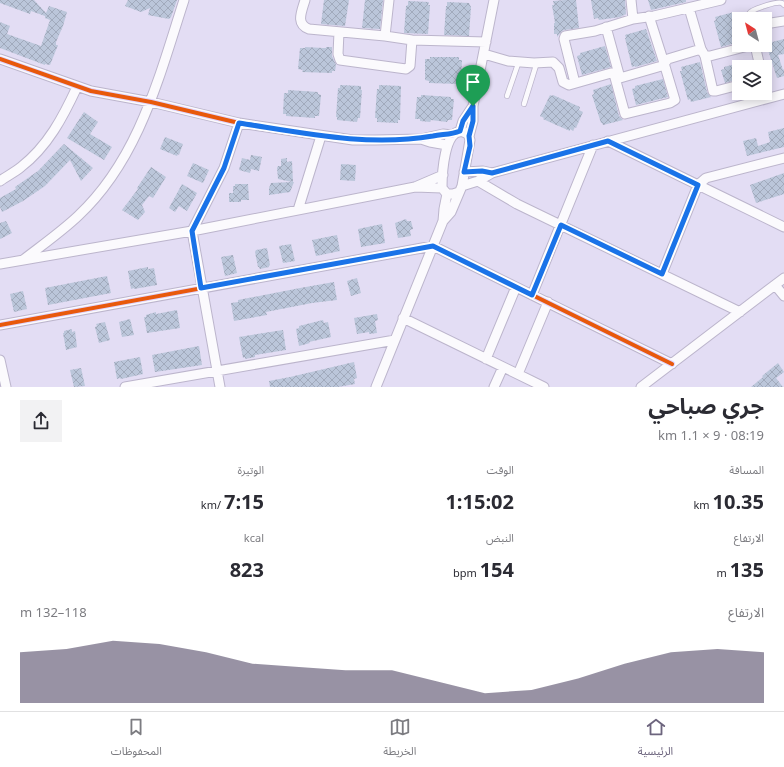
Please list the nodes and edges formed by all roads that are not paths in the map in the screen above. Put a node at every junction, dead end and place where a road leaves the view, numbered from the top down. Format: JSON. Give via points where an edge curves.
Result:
{"nodes":[{"id":1,"x":184,"y":0,"type":"edge"},
{"id":2,"x":305,"y":0,"type":"edge"},
{"id":3,"x":389,"y":0,"type":"edge"},
{"id":4,"x":494,"y":0,"type":"edge"},
{"id":5,"x":631,"y":0,"type":"edge"},
{"id":6,"x":721,"y":0,"type":"edge"},
{"id":7,"x":784,"y":4,"type":"edge"},
{"id":8,"x":690,"y":5,"type":"edge"},
{"id":9,"x":750,"y":12,"type":"edge"},
{"id":10,"x":649,"y":16,"type":"junction"},
{"id":11,"x":633,"y":19,"type":"junction"},
{"id":12,"x":784,"y":21,"type":"edge"},
{"id":13,"x":772,"y":23,"type":"edge"},
{"id":14,"x":606,"y":27,"type":"junction"},
{"id":15,"x":339,"y":32,"type":"junction"},
{"id":16,"x":385,"y":36,"type":"junction"},
{"id":17,"x":412,"y":40,"type":"junction"},
{"id":18,"x":486,"y":42,"type":"junction"},
{"id":19,"x":732,"y":51,"type":"edge"},
{"id":20,"x":703,"y":53,"type":"junction"},
{"id":21,"x":484,"y":54,"type":"junction"},
{"id":22,"x":0,"y":60,"type":"edge"},
{"id":23,"x":519,"y":61,"type":"junction"},
{"id":24,"x":537,"y":62,"type":"junction"},
{"id":25,"x":664,"y":63,"type":"junction"},
{"id":26,"x":617,"y":76,"type":"junction"},
{"id":27,"x":575,"y":83,"type":"junction"},
{"id":28,"x":78,"y":87,"type":"junction"},
{"id":29,"x":732,"y":88,"type":"edge"},
{"id":30,"x":784,"y":94,"type":"edge"},
{"id":31,"x":507,"y":96,"type":"dead end"},
{"id":32,"x":151,"y":102,"type":"junction"},
{"id":33,"x":524,"y":104,"type":"dead end"},
{"id":34,"x":473,"y":106,"type":"junction"},
{"id":35,"x":239,"y":123,"type":"junction"},
{"id":36,"x":456,"y":133,"type":"junction"},
{"id":37,"x":321,"y":136,"type":"junction"},
{"id":38,"x":469,"y":136,"type":"junction"},
{"id":39,"x":422,"y":139,"type":"junction"},
{"id":40,"x":608,"y":141,"type":"junction"},
{"id":41,"x":447,"y":145,"type":"junction"},
{"id":42,"x":593,"y":145,"type":"junction"},
{"id":43,"x":784,"y":158,"type":"edge"},
{"id":44,"x":464,"y":172,"type":"junction"},
{"id":45,"x":492,"y":173,"type":"junction"},
{"id":46,"x":443,"y":175,"type":"junction"},
{"id":47,"x":0,"y":181,"type":"edge"},
{"id":48,"x":478,"y":181,"type":"junction"},
{"id":49,"x":698,"y":185,"type":"junction"},
{"id":50,"x":415,"y":187,"type":"junction"},
{"id":51,"x":461,"y":189,"type":"junction"},
{"id":52,"x":445,"y":191,"type":"junction"},
{"id":53,"x":298,"y":210,"type":"junction"},
{"id":54,"x":443,"y":221,"type":"junction"},
{"id":55,"x":561,"y":225,"type":"junction"},
{"id":56,"x":784,"y":227,"type":"edge"},
{"id":57,"x":192,"y":231,"type":"junction"},
{"id":58,"x":433,"y":246,"type":"junction"},
{"id":59,"x":22,"y":261,"type":"junction"},
{"id":60,"x":0,"y":264,"type":"edge"},
{"id":61,"x":662,"y":274,"type":"junction"},
{"id":62,"x":784,"y":278,"type":"edge"},
{"id":63,"x":775,"y":285,"type":"junction"},
{"id":64,"x":516,"y":287,"type":"junction"},
{"id":65,"x":201,"y":288,"type":"junction"},
{"id":66,"x":532,"y":295,"type":"junction"},
{"id":67,"x":784,"y":296,"type":"edge"},
{"id":68,"x":548,"y":302,"type":"junction"},
{"id":69,"x":740,"y":312,"type":"junction"},
{"id":70,"x":403,"y":318,"type":"junction"},
{"id":71,"x":0,"y":325,"type":"edge"},
{"id":72,"x":395,"y":340,"type":"junction"},
{"id":73,"x":486,"y":359,"type":"junction"},
{"id":74,"x":0,"y":360,"type":"edge"},
{"id":75,"x":672,"y":364,"type":"junction"},
{"id":76,"x":503,"y":367,"type":"junction"},
{"id":77,"x":216,"y":370,"type":"junction"},
{"id":78,"x":518,"y":374,"type":"junction"},
{"id":79,"x":6,"y":387,"type":"edge"},
{"id":80,"x":125,"y":387,"type":"edge"},
{"id":81,"x":220,"y":387,"type":"edge"},
{"id":82,"x":376,"y":387,"type":"edge"},
{"id":83,"x":494,"y":387,"type":"edge"},
{"id":84,"x":544,"y":387,"type":"edge"},
{"id":85,"x":641,"y":387,"type":"edge"}],
"edges":[{"from":1,"to":32,"type":"street"},
{"from":2,"to":15,"type":"street","via":[[300,21],[305,28]]},
{"from":3,"to":16,"type":"street"},
{"from":4,"to":18,"type":"street"},
{"from":5,"to":11,"type":"street"},
{"from":6,"to":8,"type":"street"},
{"from":7,"to":9,"type":"lane","via":[[778,2]]},
{"from":8,"to":10,"type":"street"},
{"from":8,"to":20,"type":"street"},
{"from":10,"to":11,"type":"street"},
{"from":10,"to":25,"type":"street"},
{"from":11,"to":14,"type":"street"},
{"from":12,"to":13,"type":"street"},
{"from":14,"to":26,"type":"street"},
{"from":14,"to":27,"type":"street","via":[[564,37]]},
{"from":15,"to":16,"type":"street"},
{"from":15,"to":17,"type":"street","via":[[340,60],[406,69],[410,66]]},
{"from":16,"to":17,"type":"street"},
{"from":17,"to":18,"type":"street"},
{"from":18,"to":21,"type":"street"},
{"from":19,"to":20,"type":"street","via":[[715,55]]},
{"from":20,"to":25,"type":"street","via":[[677,56]]},
{"from":20,"to":29,"type":"street","via":[[713,91]]},
{"from":21,"to":23,"type":"street"},
{"from":21,"to":34,"type":"street"},
{"from":22,"to":28,"type":"street"},
{"from":23,"to":24,"type":"street"},
{"from":23,"to":31,"type":"lane"},
{"from":24,"to":27,"type":"street","via":[[556,63],[564,82],[569,85]]},
{"from":24,"to":33,"type":"lane"},
{"from":25,"to":26,"type":"street","via":[[658,67]]},
{"from":25,"to":26,"type":"street","via":[[674,102],[626,114]]},
{"from":26,"to":27,"type":"street"},
{"from":28,"to":32,"type":"street"},
{"from":28,"to":47,"type":"street","via":[[41,149],[20,168]]},
{"from":30,"to":40,"type":"street"},
{"from":32,"to":35,"type":"street"},
{"from":32,"to":59,"type":"street","via":[[119,166],[96,197],[78,216]]},
{"from":34,"to":36,"type":"street"},
{"from":34,"to":38,"type":"street"},
{"from":35,"to":37,"type":"street"},
{"from":35,"to":57,"type":"street","via":[[224,168]]},
{"from":36,"to":38,"type":"street","via":[[466,132]]},
{"from":36,"to":39,"type":"street"},
{"from":36,"to":41,"type":"street"},
{"from":37,"to":39,"type":"street","via":[[353,140]]},
{"from":37,"to":53,"type":"street"},
{"from":38,"to":44,"type":"street","via":[[470,146]]},
{"from":39,"to":41,"type":"street"},
{"from":40,"to":42,"type":"street"},
{"from":40,"to":49,"type":"street"},
{"from":41,"to":46,"type":"street"},
{"from":42,"to":45,"type":"street"},
{"from":42,"to":55,"type":"street"},
{"from":43,"to":49,"type":"street","via":[[706,178]]},
{"from":44,"to":45,"type":"street"},
{"from":44,"to":51,"type":"street"},
{"from":45,"to":48,"type":"street"},
{"from":46,"to":50,"type":"street"},
{"from":46,"to":52,"type":"street"},
{"from":48,"to":51,"type":"street"},
{"from":48,"to":55,"type":"street","via":[[517,204]]},
{"from":49,"to":56,"type":"street"},
{"from":49,"to":61,"type":"street"},
{"from":50,"to":52,"type":"street"},
{"from":50,"to":53,"type":"street"},
{"from":51,"to":52,"type":"street","via":[[452,194]]},
{"from":51,"to":54,"type":"street","via":[[451,212]]},
{"from":52,"to":54,"type":"street"},
{"from":53,"to":57,"type":"street"},
{"from":54,"to":58,"type":"street"},
{"from":55,"to":61,"type":"street"},
{"from":55,"to":66,"type":"street"},
{"from":57,"to":59,"type":"street"},
{"from":57,"to":65,"type":"street"},
{"from":58,"to":64,"type":"street"},
{"from":58,"to":65,"type":"street"},
{"from":58,"to":70,"type":"street"},
{"from":59,"to":60,"type":"street"},
{"from":61,"to":69,"type":"street"},
{"from":62,"to":63,"type":"street"},
{"from":63,"to":67,"type":"street"},
{"from":63,"to":69,"type":"street"},
{"from":64,"to":66,"type":"street"},
{"from":64,"to":73,"type":"street"},
{"from":65,"to":71,"type":"street"},
{"from":65,"to":77,"type":"street"},
{"from":66,"to":68,"type":"street"},
{"from":68,"to":75,"type":"street"},
{"from":68,"to":78,"type":"street"},
{"from":69,"to":75,"type":"street"},
{"from":70,"to":72,"type":"street"},
{"from":70,"to":73,"type":"street"},
{"from":72,"to":77,"type":"street"},
{"from":72,"to":82,"type":"street"},
{"from":73,"to":76,"type":"street"},
{"from":74,"to":79,"type":"street"},
{"from":75,"to":85,"type":"street"},
{"from":76,"to":78,"type":"street"},
{"from":76,"to":83,"type":"street"},
{"from":77,"to":80,"type":"street"},
{"from":77,"to":81,"type":"street"},
{"from":78,"to":84,"type":"street"}]}
